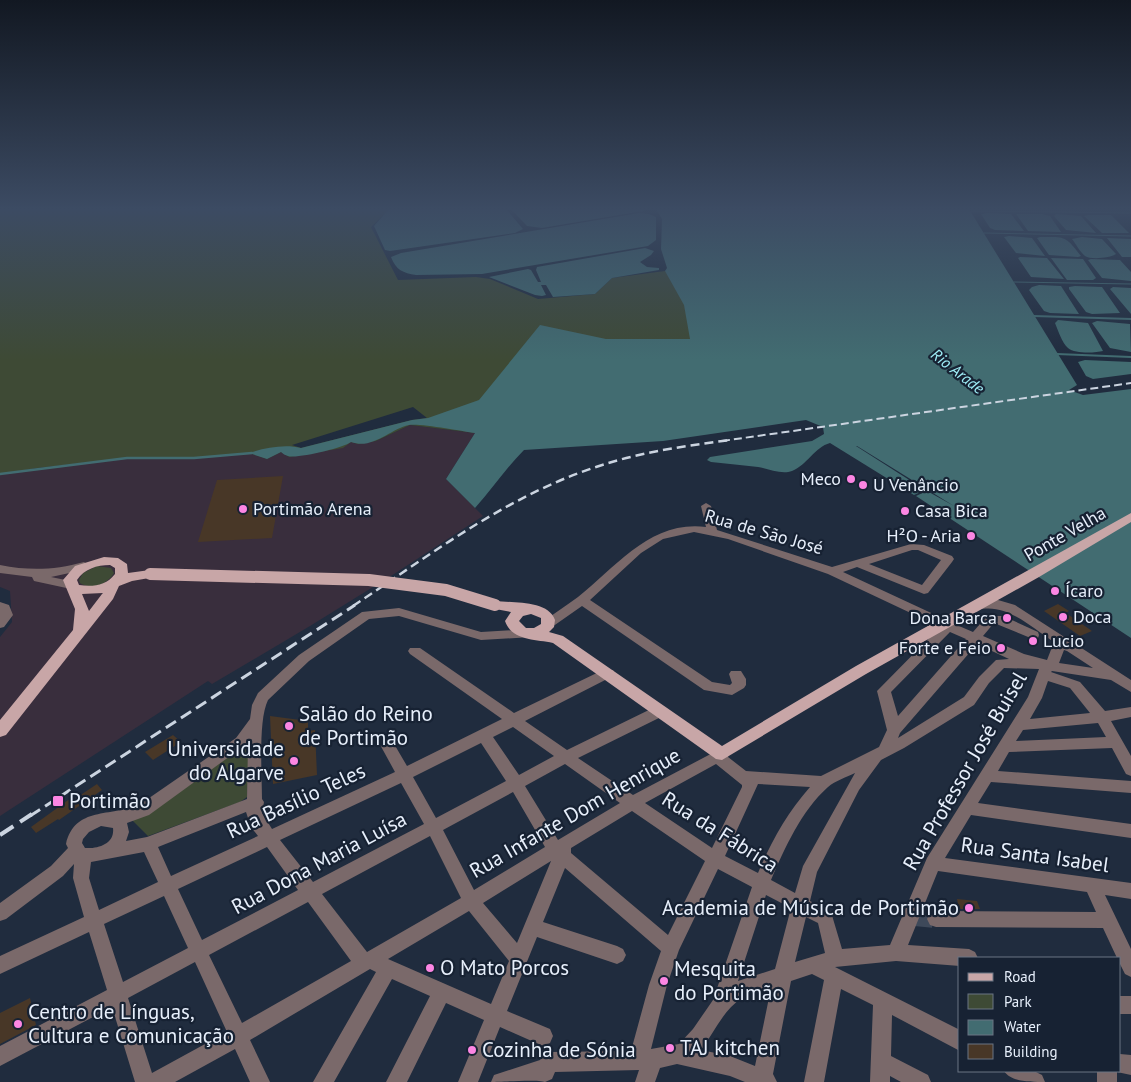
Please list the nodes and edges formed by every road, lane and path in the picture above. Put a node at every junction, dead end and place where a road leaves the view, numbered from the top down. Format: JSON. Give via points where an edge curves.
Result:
{"nodes":[{"id":1,"x":706,"y":506,"type":"dead end"},
{"id":2,"x":1131,"y":517,"type":"edge"},
{"id":3,"x":712,"y":532,"type":"junction"},
{"id":4,"x":857,"y":563,"type":"junction"},
{"id":5,"x":84,"y":566,"type":"junction"},
{"id":6,"x":122,"y":567,"type":"junction"},
{"id":7,"x":0,"y":569,"type":"edge"},
{"id":8,"x":832,"y":571,"type":"junction"},
{"id":9,"x":22,"y":574,"type":"junction"},
{"id":10,"x":150,"y":574,"type":"junction"},
{"id":11,"x":114,"y":583,"type":"junction"},
{"id":12,"x":1017,"y":583,"type":"junction"},
{"id":13,"x":72,"y":586,"type":"junction"},
{"id":14,"x":1000,"y":598,"type":"junction"},
{"id":15,"x":582,"y":600,"type":"junction"},
{"id":16,"x":495,"y":605,"type":"junction"},
{"id":17,"x":0,"y":606,"type":"edge"},
{"id":18,"x":977,"y":607,"type":"junction"},
{"id":19,"x":534,"y":610,"type":"junction"},
{"id":20,"x":566,"y":611,"type":"junction"},
{"id":21,"x":1019,"y":616,"type":"junction"},
{"id":22,"x":995,"y":619,"type":"junction"},
{"id":23,"x":512,"y":620,"type":"junction"},
{"id":24,"x":943,"y":623,"type":"junction"},
{"id":25,"x":0,"y":624,"type":"edge"},
{"id":26,"x":548,"y":624,"type":"junction"},
{"id":27,"x":80,"y":632,"type":"junction"},
{"id":28,"x":532,"y":633,"type":"junction"},
{"id":29,"x":1033,"y":635,"type":"dead end"},
{"id":30,"x":496,"y":636,"type":"junction"},
{"id":31,"x":558,"y":639,"type":"junction"},
{"id":32,"x":975,"y":639,"type":"junction"},
{"id":33,"x":1059,"y":645,"type":"junction"},
{"id":34,"x":415,"y":651,"type":"dead end"},
{"id":35,"x":1082,"y":656,"type":"junction"},
{"id":36,"x":1046,"y":667,"type":"junction"},
{"id":37,"x":1073,"y":668,"type":"junction"},
{"id":38,"x":608,"y":673,"type":"junction"},
{"id":39,"x":736,"y":674,"type":"dead end"},
{"id":40,"x":1109,"y":676,"type":"junction"},
{"id":41,"x":1131,"y":687,"type":"edge"},
{"id":42,"x":1131,"y":692,"type":"edge"},
{"id":43,"x":660,"y":711,"type":"junction"},
{"id":44,"x":1131,"y":712,"type":"edge"},
{"id":45,"x":258,"y":716,"type":"junction"},
{"id":46,"x":1102,"y":717,"type":"junction"},
{"id":47,"x":512,"y":720,"type":"junction"},
{"id":48,"x":1018,"y":725,"type":"junction"},
{"id":49,"x":894,"y":730,"type":"junction"},
{"id":50,"x":0,"y":731,"type":"edge"},
{"id":51,"x":484,"y":735,"type":"junction"},
{"id":52,"x":385,"y":741,"type":"dead end"},
{"id":53,"x":242,"y":742,"type":"junction"},
{"id":54,"x":1117,"y":742,"type":"junction"},
{"id":55,"x":256,"y":747,"type":"junction"},
{"id":56,"x":1004,"y":747,"type":"junction"},
{"id":57,"x":880,"y":755,"type":"junction"},
{"id":58,"x":720,"y":756,"type":"junction"},
{"id":59,"x":566,"y":758,"type":"junction"},
{"id":60,"x":1131,"y":770,"type":"edge"},
{"id":61,"x":403,"y":774,"type":"junction"},
{"id":62,"x":988,"y":776,"type":"junction"},
{"id":63,"x":745,"y":777,"type":"junction"},
{"id":64,"x":823,"y":782,"type":"junction"},
{"id":65,"x":517,"y":785,"type":"junction"},
{"id":66,"x":1131,"y":787,"type":"edge"},
{"id":67,"x":256,"y":802,"type":"junction"},
{"id":68,"x":632,"y":804,"type":"junction"},
{"id":69,"x":968,"y":808,"type":"junction"},
{"id":70,"x":110,"y":819,"type":"junction"},
{"id":71,"x":434,"y":828,"type":"junction"},
{"id":72,"x":1131,"y":831,"type":"edge"},
{"id":73,"x":268,"y":837,"type":"junction"},
{"id":74,"x":148,"y":844,"type":"junction"},
{"id":75,"x":562,"y":848,"type":"junction"},
{"id":76,"x":714,"y":858,"type":"junction"},
{"id":77,"x":88,"y":859,"type":"junction"},
{"id":78,"x":933,"y":863,"type":"junction"},
{"id":79,"x":167,"y":885,"type":"junction"},
{"id":80,"x":762,"y":885,"type":"junction"},
{"id":81,"x":1093,"y":887,"type":"junction"},
{"id":82,"x":1131,"y":891,"type":"edge"},
{"id":83,"x":311,"y":893,"type":"junction"},
{"id":84,"x":471,"y":901,"type":"junction"},
{"id":85,"x":800,"y":906,"type":"junction"},
{"id":86,"x":0,"y":913,"type":"edge"},
{"id":87,"x":936,"y":919,"type":"tunnel mouth"},
{"id":88,"x":96,"y":920,"type":"junction"},
{"id":89,"x":1108,"y":920,"type":"junction"},
{"id":90,"x":532,"y":926,"type":"junction"},
{"id":91,"x":671,"y":948,"type":"junction"},
{"id":92,"x":200,"y":951,"type":"junction"},
{"id":93,"x":896,"y":953,"type":"junction"},
{"id":94,"x":617,"y":955,"type":"dead end"},
{"id":95,"x":958,"y":957,"type":"edge"},
{"id":96,"x":518,"y":958,"type":"junction"},
{"id":97,"x":367,"y":962,"type":"junction"},
{"id":98,"x":0,"y":966,"type":"edge"},
{"id":99,"x":834,"y":967,"type":"junction"},
{"id":100,"x":1131,"y":968,"type":"edge"},
{"id":101,"x":388,"y":969,"type":"junction"},
{"id":102,"x":783,"y":974,"type":"junction"},
{"id":103,"x":442,"y":992,"type":"junction"},
{"id":104,"x":118,"y":993,"type":"junction"},
{"id":105,"x":883,"y":1000,"type":"junction"},
{"id":106,"x":721,"y":1004,"type":"junction"},
{"id":107,"x":495,"y":1014,"type":"junction"},
{"id":108,"x":239,"y":1036,"type":"junction"},
{"id":109,"x":543,"y":1036,"type":"dead end"},
{"id":110,"x":958,"y":1040,"type":"edge"},
{"id":111,"x":678,"y":1055,"type":"junction"},
{"id":112,"x":0,"y":1056,"type":"edge"},
{"id":113,"x":645,"y":1059,"type":"junction"},
{"id":114,"x":881,"y":1061,"type":"junction"},
{"id":115,"x":1017,"y":1072,"type":"edge"},
{"id":116,"x":546,"y":1077,"type":"edge"},
{"id":117,"x":764,"y":1081,"type":"edge"},
{"id":118,"x":145,"y":1082,"type":"edge"},
{"id":119,"x":155,"y":1082,"type":"edge"},
{"id":120,"x":260,"y":1082,"type":"edge"},
{"id":121,"x":323,"y":1082,"type":"edge"},
{"id":122,"x":396,"y":1082,"type":"edge"},
{"id":123,"x":468,"y":1082,"type":"edge"},
{"id":124,"x":501,"y":1082,"type":"edge"},
{"id":125,"x":645,"y":1082,"type":"edge"},
{"id":126,"x":814,"y":1082,"type":"edge"},
{"id":127,"x":880,"y":1082,"type":"edge"},
{"id":128,"x":921,"y":1082,"type":"edge"},
{"id":129,"x":1035,"y":1082,"type":"edge"}],
"edges":[{"from":1,"to":3,"type":"street"},
{"from":2,"to":12,"type":"main road","name":"Ponte Velha"},
{"from":3,"to":8,"type":"street","name":"Rua de São José"},
{"from":3,"to":15,"type":"street","name":"Rua de São José","via":[[694,529],[659,536],[637,551]]},
{"from":4,"to":4,"type":"street","via":[[924,590],[948,559],[916,546]]},
{"from":4,"to":8,"type":"street"},
{"from":5,"to":6,"type":"main road","via":[[113,561]]},
{"from":5,"to":9,"type":"street","via":[[44,575]]},
{"from":5,"to":13,"type":"main road","via":[[72,575]]},
{"from":6,"to":10,"type":"main road"},
{"from":6,"to":11,"type":"main road","via":[[121,576]]},
{"from":7,"to":9,"type":"street"},
{"from":8,"to":24,"type":"street","name":"Rua de São José"},
{"from":9,"to":13,"type":"street"},
{"from":10,"to":11,"type":"main road"},
{"from":10,"to":16,"type":"main road","bridge":true,"via":[[379,581],[446,590]]},
{"from":11,"to":13,"type":"main road","via":[[92,591],[81,591]]},
{"from":11,"to":27,"type":"main road"},
{"from":12,"to":14,"type":"main road","name":"Rua Infante Dom Henrique"},
{"from":12,"to":21,"type":"street","via":[[1008,590],[1008,598]]},
{"from":13,"to":27,"type":"main road","via":[[82,609]]},
{"from":14,"to":18,"type":"main road","name":"Rua Infante Dom Henrique"},
{"from":14,"to":21,"type":"street"},
{"from":15,"to":20,"type":"street","name":"Rua de São José"},
{"from":15,"to":39,"type":"street","via":[[709,687],[732,690],[739,685]]},
{"from":16,"to":19,"type":"main road"},
{"from":16,"to":23,"type":"main road"},
{"from":17,"to":25,"type":"street","via":[[7,614]]},
{"from":18,"to":22,"type":"street"},
{"from":18,"to":58,"type":"main road","name":"Rua Infante Dom Henrique","via":[[861,670]]},
{"from":19,"to":20,"type":"street"},
{"from":19,"to":23,"type":"main road","via":[[517,613]]},
{"from":19,"to":26,"type":"main road","via":[[548,616]]},
{"from":20,"to":26,"type":"street","name":"Rua de São José"},
{"from":21,"to":33,"type":"street"},
{"from":21,"to":35,"type":"street"},
{"from":22,"to":29,"type":"street"},
{"from":22,"to":32,"type":"street"},
{"from":23,"to":28,"type":"main road","via":[[520,632]]},
{"from":23,"to":30,"type":"street"},
{"from":24,"to":32,"type":"street","name":"Rua de São José"},
{"from":24,"to":49,"type":"street","via":[[884,691]]},
{"from":26,"to":28,"type":"main road","via":[[544,630]]},
{"from":26,"to":31,"type":"main road"},
{"from":27,"to":50,"type":"main road"},
{"from":28,"to":30,"type":"street"},
{"from":28,"to":31,"type":"main road"},
{"from":30,"to":45,"type":"street","via":[[470,634],[400,612],[366,615],[304,658],[282,678],[264,697]]},
{"from":31,"to":38,"type":"main road"},
{"from":32,"to":36,"type":"street","name":"Rua de São José"},
{"from":32,"to":49,"type":"street"},
{"from":33,"to":35,"type":"street"},
{"from":33,"to":35,"type":"street"},
{"from":33,"to":36,"type":"street","name":"Rua Professor José Buisel"},
{"from":34,"to":47,"type":"street","name":"Rua da Fábrica"},
{"from":35,"to":37,"type":"street","via":[[1087,669]]},
{"from":35,"to":40,"type":"street"},
{"from":35,"to":41,"type":"street"},
{"from":36,"to":37,"type":"street"},
{"from":36,"to":46,"type":"street","via":[[1076,685]]},
{"from":36,"to":48,"type":"street","name":"Rua Professor José Buisel","via":[[1035,698]]},
{"from":36,"to":57,"type":"street","via":[[1001,663],[969,701]]},
{"from":37,"to":40,"type":"street"},
{"from":38,"to":43,"type":"main road"},
{"from":38,"to":47,"type":"street","name":"Rua Basílio Teles"},
{"from":40,"to":42,"type":"street"},
{"from":43,"to":58,"type":"main road"},
{"from":43,"to":59,"type":"street","name":"Rua Dona Maria Luísa"},
{"from":44,"to":46,"type":"street"},
{"from":45,"to":53,"type":"street"},
{"from":45,"to":55,"type":"street"},
{"from":46,"to":48,"type":"street"},
{"from":46,"to":54,"type":"street"},
{"from":47,"to":51,"type":"street","name":"Rua Basílio Teles"},
{"from":47,"to":59,"type":"street","name":"Rua da Fábrica"},
{"from":48,"to":56,"type":"street","name":"Rua Professor José Buisel"},
{"from":49,"to":57,"type":"street"},
{"from":51,"to":61,"type":"street","name":"Rua Basílio Teles"},
{"from":51,"to":65,"type":"street"},
{"from":52,"to":61,"type":"street"},
{"from":53,"to":55,"type":"street","via":[[253,741]]},
{"from":53,"to":70,"type":"street","via":[[144,810]]},
{"from":54,"to":56,"type":"street"},
{"from":54,"to":60,"type":"street"},
{"from":55,"to":67,"type":"street"},
{"from":56,"to":62,"type":"street","name":"Rua Professor José Buisel"},
{"from":57,"to":64,"type":"street"},
{"from":57,"to":85,"type":"street","via":[[854,786],[808,871]]},
{"from":58,"to":63,"type":"street"},
{"from":58,"to":68,"type":"street","name":"Rua Infante Dom Henrique"},
{"from":59,"to":65,"type":"street","name":"Rua Dona Maria Luísa"},
{"from":59,"to":68,"type":"street","name":"Rua da Fábrica"},
{"from":61,"to":71,"type":"street"},
{"from":61,"to":73,"type":"street","name":"Rua Basílio Teles"},
{"from":62,"to":66,"type":"street"},
{"from":62,"to":69,"type":"street","name":"Rua Professor José Buisel"},
{"from":63,"to":64,"type":"street"},
{"from":63,"to":76,"type":"street","via":[[750,787]]},
{"from":64,"to":80,"type":"street","via":[[796,816]]},
{"from":65,"to":71,"type":"street","name":"Rua Dona Maria Luísa"},
{"from":65,"to":75,"type":"street"},
{"from":67,"to":73,"type":"street","via":[[254,813],[257,822]]},
{"from":67,"to":74,"type":"street"},
{"from":68,"to":75,"type":"street","name":"Rua Infante Dom Henrique"},
{"from":68,"to":76,"type":"street","name":"Rua da Fábrica"},
{"from":69,"to":72,"type":"street"},
{"from":69,"to":78,"type":"street","name":"Rua Professor José Buisel"},
{"from":70,"to":77,"type":"street","via":[[120,824],[121,834],[114,846]]},
{"from":70,"to":77,"type":"street","via":[[96,820],[82,829],[74,841]]},
{"from":71,"to":83,"type":"street","name":"Rua Dona Maria Luísa"},
{"from":71,"to":84,"type":"street"},
{"from":73,"to":79,"type":"street","name":"Rua Basílio Teles"},
{"from":73,"to":83,"type":"street"},
{"from":74,"to":77,"type":"street"},
{"from":74,"to":79,"type":"street"},
{"from":75,"to":84,"type":"street","name":"Rua Infante Dom Henrique"},
{"from":75,"to":90,"type":"street"},
{"from":75,"to":91,"type":"street"},
{"from":76,"to":80,"type":"street","name":"Rua da Fábrica"},
{"from":76,"to":91,"type":"street"},
{"from":77,"to":86,"type":"street","via":[[58,871]]},
{"from":77,"to":88,"type":"street"},
{"from":78,"to":81,"type":"street","name":"Rua Santa Isabel"},
{"from":78,"to":93,"type":"street","name":"Rua Professor José Buisel"},
{"from":79,"to":88,"type":"street","name":"Rua Basílio Teles"},
{"from":79,"to":92,"type":"street"},
{"from":80,"to":85,"type":"street","name":"Rua da Fábrica"},
{"from":80,"to":106,"type":"street"},
{"from":81,"to":82,"type":"street","name":"Rua Santa Isabel"},
{"from":81,"to":89,"type":"street"},
{"from":83,"to":92,"type":"street","name":"Rua Dona Maria Luísa"},
{"from":83,"to":97,"type":"street"},
{"from":84,"to":96,"type":"street"},
{"from":84,"to":97,"type":"street","name":"Rua Infante Dom Henrique"},
{"from":85,"to":99,"type":"street","name":"Rua da Fábrica","via":[[825,918]]},
{"from":85,"to":102,"type":"street"},
{"from":87,"to":89,"type":"street"},
{"from":88,"to":98,"type":"street","name":"Rua Basílio Teles"},
{"from":88,"to":104,"type":"street"},
{"from":89,"to":100,"type":"street"},
{"from":90,"to":94,"type":"street"},
{"from":90,"to":96,"type":"street"},
{"from":91,"to":113,"type":"street","via":[[658,985]]},
{"from":92,"to":104,"type":"street","name":"Rua Dona Maria Luísa"},
{"from":92,"to":108,"type":"street"},
{"from":93,"to":95,"type":"street"},
{"from":93,"to":99,"type":"street"},
{"from":96,"to":107,"type":"street"},
{"from":97,"to":101,"type":"street"},
{"from":97,"to":108,"type":"street","name":"Rua Infante Dom Henrique"},
{"from":99,"to":102,"type":"street","via":[[812,965]]},
{"from":99,"to":105,"type":"street"},
{"from":99,"to":126,"type":"street"},
{"from":101,"to":103,"type":"street"},
{"from":101,"to":121,"type":"street"},
{"from":102,"to":106,"type":"street","via":[[738,990]]},
{"from":102,"to":117,"type":"street"},
{"from":103,"to":107,"type":"street"},
{"from":103,"to":122,"type":"street"},
{"from":104,"to":112,"type":"street","name":"Rua Dona Maria Luísa"},
{"from":104,"to":118,"type":"street"},
{"from":105,"to":110,"type":"street"},
{"from":105,"to":114,"type":"street"},
{"from":106,"to":111,"type":"street","via":[[693,1043]]},
{"from":107,"to":109,"type":"street"},
{"from":107,"to":123,"type":"street"},
{"from":108,"to":119,"type":"street","name":"Rua Infante Dom Henrique"},
{"from":108,"to":120,"type":"street"},
{"from":111,"to":113,"type":"street"},
{"from":111,"to":117,"type":"street","via":[[730,1066]]},
{"from":113,"to":116,"type":"street","via":[[549,1062]]},
{"from":113,"to":125,"type":"street"},
{"from":114,"to":127,"type":"street"},
{"from":114,"to":128,"type":"street"},
{"from":115,"to":129,"type":"street"},
{"from":116,"to":124,"type":"street","via":[[538,1070]]}]}
